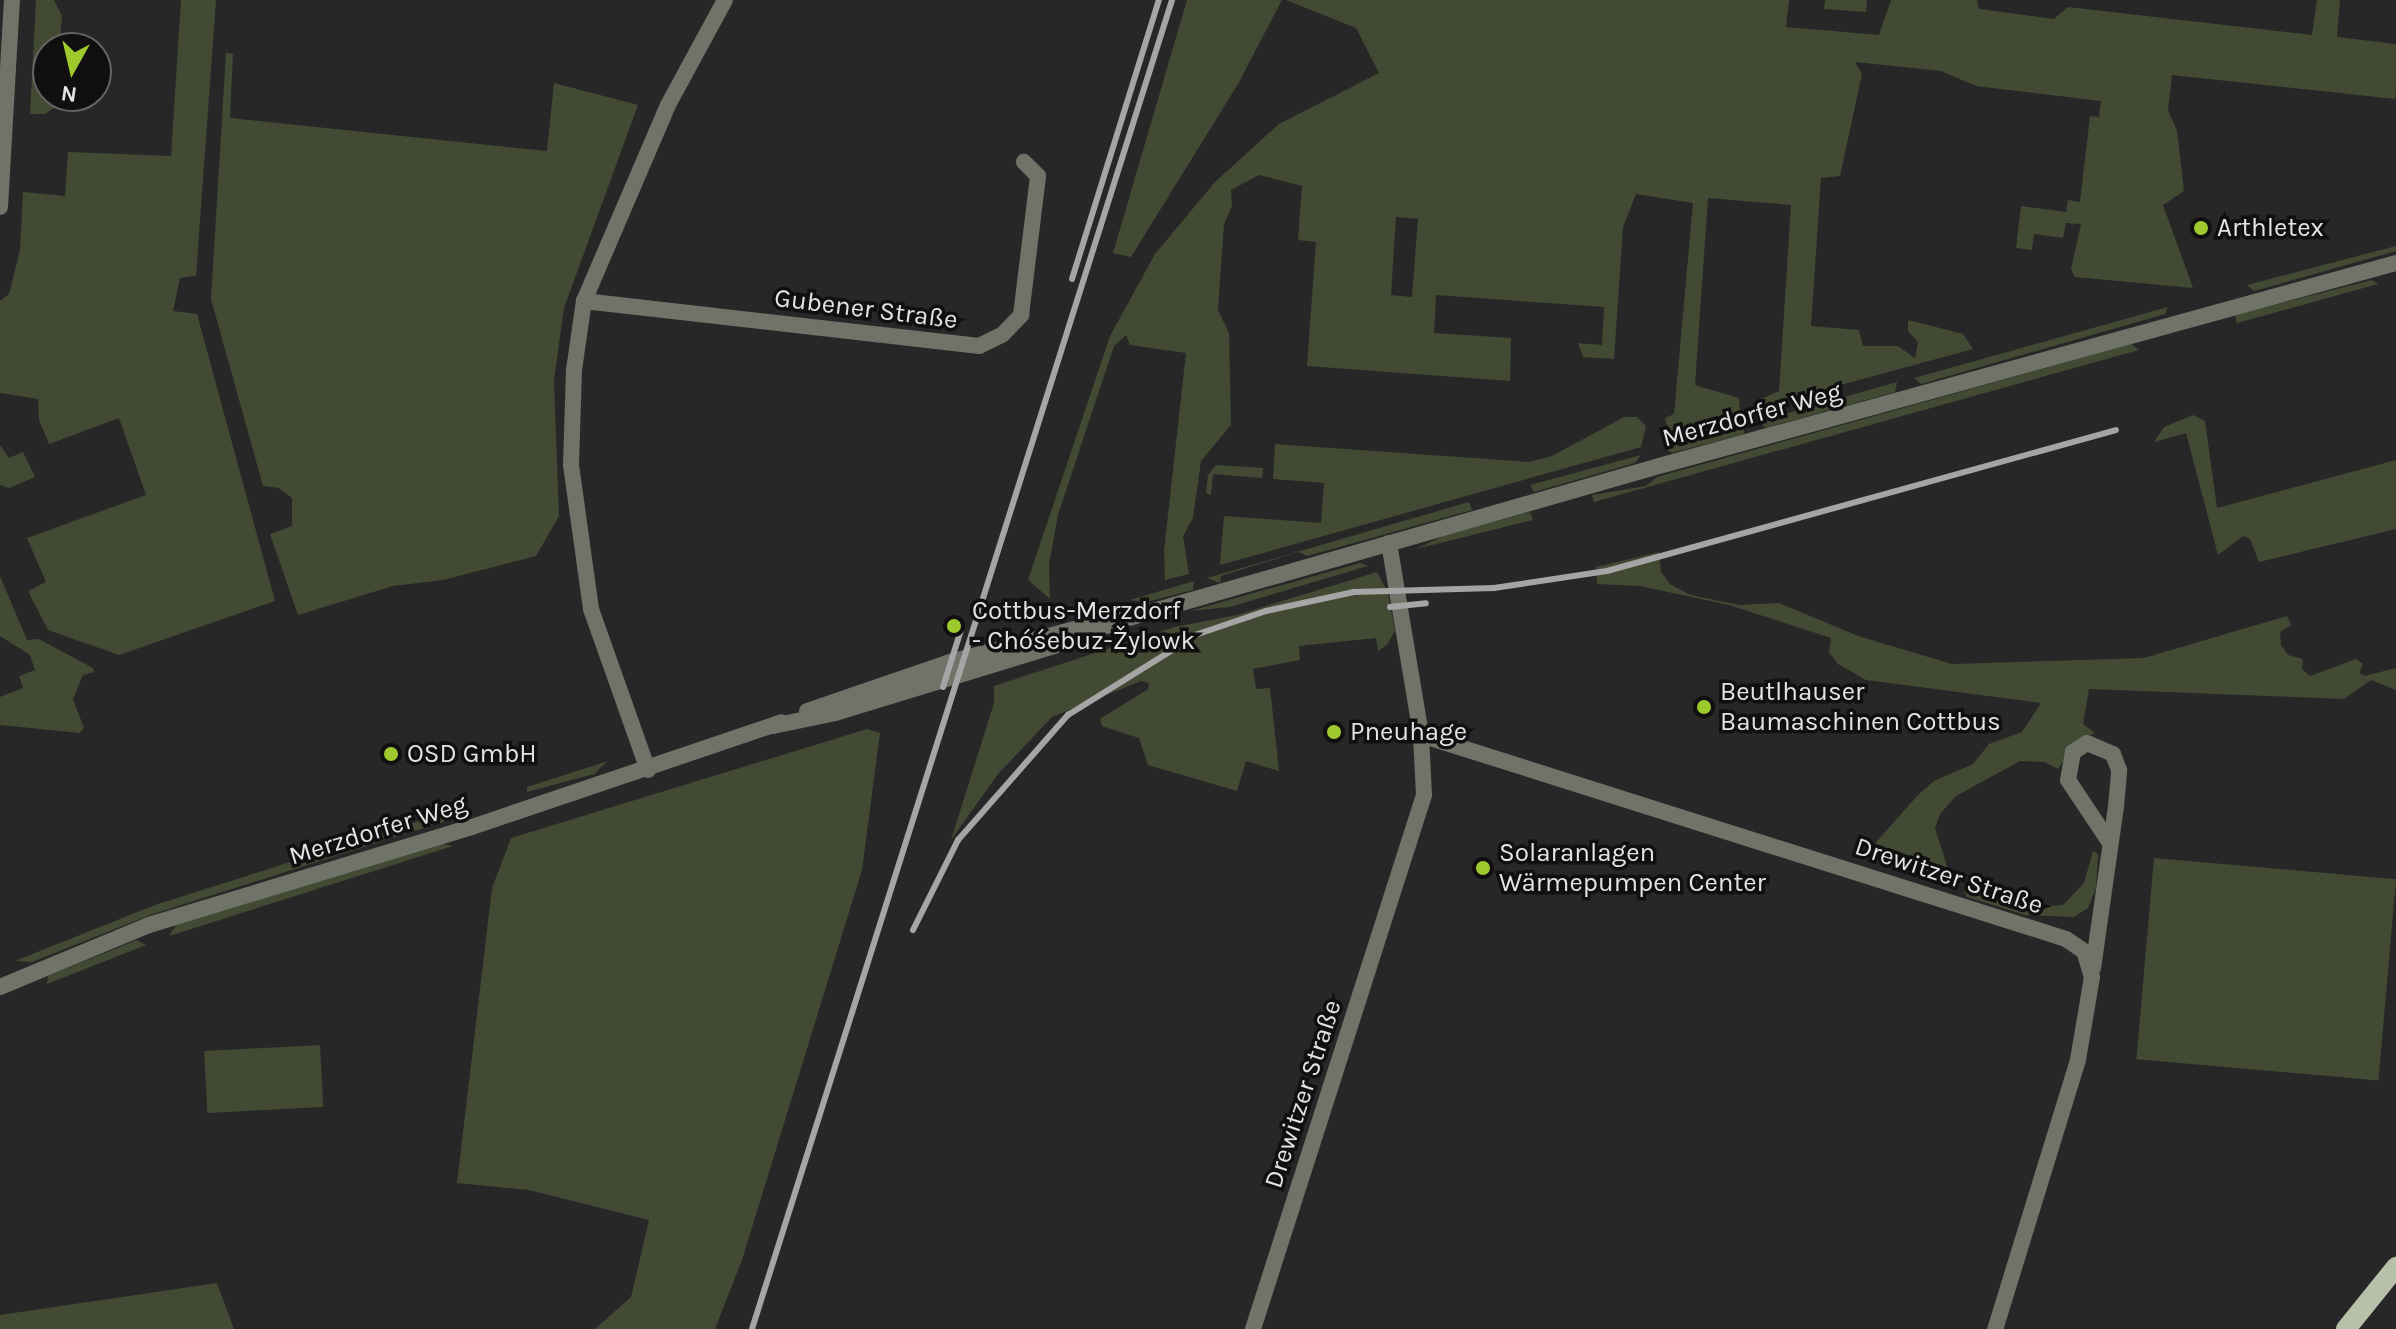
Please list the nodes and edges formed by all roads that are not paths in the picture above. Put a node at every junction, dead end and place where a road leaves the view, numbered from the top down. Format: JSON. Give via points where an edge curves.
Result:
{"nodes":[{"id":1,"x":12,"y":0,"type":"edge"},
{"id":2,"x":725,"y":0,"type":"edge"},
{"id":3,"x":1024,"y":162,"type":"dead end"},
{"id":4,"x":0,"y":207,"type":"edge"},
{"id":5,"x":2396,"y":263,"type":"edge"},
{"id":6,"x":584,"y":301,"type":"junction"},
{"id":7,"x":1389,"y":543,"type":"junction"},
{"id":8,"x":1421,"y":735,"type":"junction"},
{"id":9,"x":648,"y":770,"type":"junction"},
{"id":10,"x":2110,"y":843,"type":"junction"},
{"id":11,"x":2092,"y":977,"type":"junction"},
{"id":12,"x":0,"y":987,"type":"edge"},
{"id":13,"x":2396,"y":1267,"type":"edge"},
{"id":14,"x":1253,"y":1329,"type":"edge"},
{"id":15,"x":1995,"y":1329,"type":"edge"},
{"id":16,"x":2346,"y":1329,"type":"edge"}],
"edges":[{"from":1,"to":4,"type":"street"},
{"from":2,"to":6,"type":"street","via":[[668,105]]},
{"from":3,"to":6,"type":"street","name":"Gubener Straße","via":[[1038,176],[1021,315],[1002,335],[979,346]]},
{"from":5,"to":7,"type":"street","name":"Merzdorfer Weg"},
{"from":6,"to":9,"type":"street","via":[[574,370],[571,465],[580,541],[591,609]]},
{"from":7,"to":8,"type":"street","name":"Drewitzer Straße"},
{"from":7,"to":9,"type":"street","name":"Merzdorfer Weg","via":[[1122,620],[1057,630],[832,701]]},
{"from":8,"to":11,"type":"street","name":"Drewitzer Straße","via":[[2066,939],[2084,951]]},
{"from":8,"to":14,"type":"street","name":"Drewitzer Straße","via":[[1424,795]]},
{"from":9,"to":12,"type":"street","name":"Merzdorfer Weg","via":[[149,925]]},
{"from":10,"to":10,"type":"street","via":[[2119,770],[2113,754],[2087,743],[2073,752],[2068,780]]},
{"from":10,"to":11,"type":"street"},
{"from":11,"to":15,"type":"street","via":[[2070,1096]]},
{"from":13,"to":16,"type":"main road"}]}
